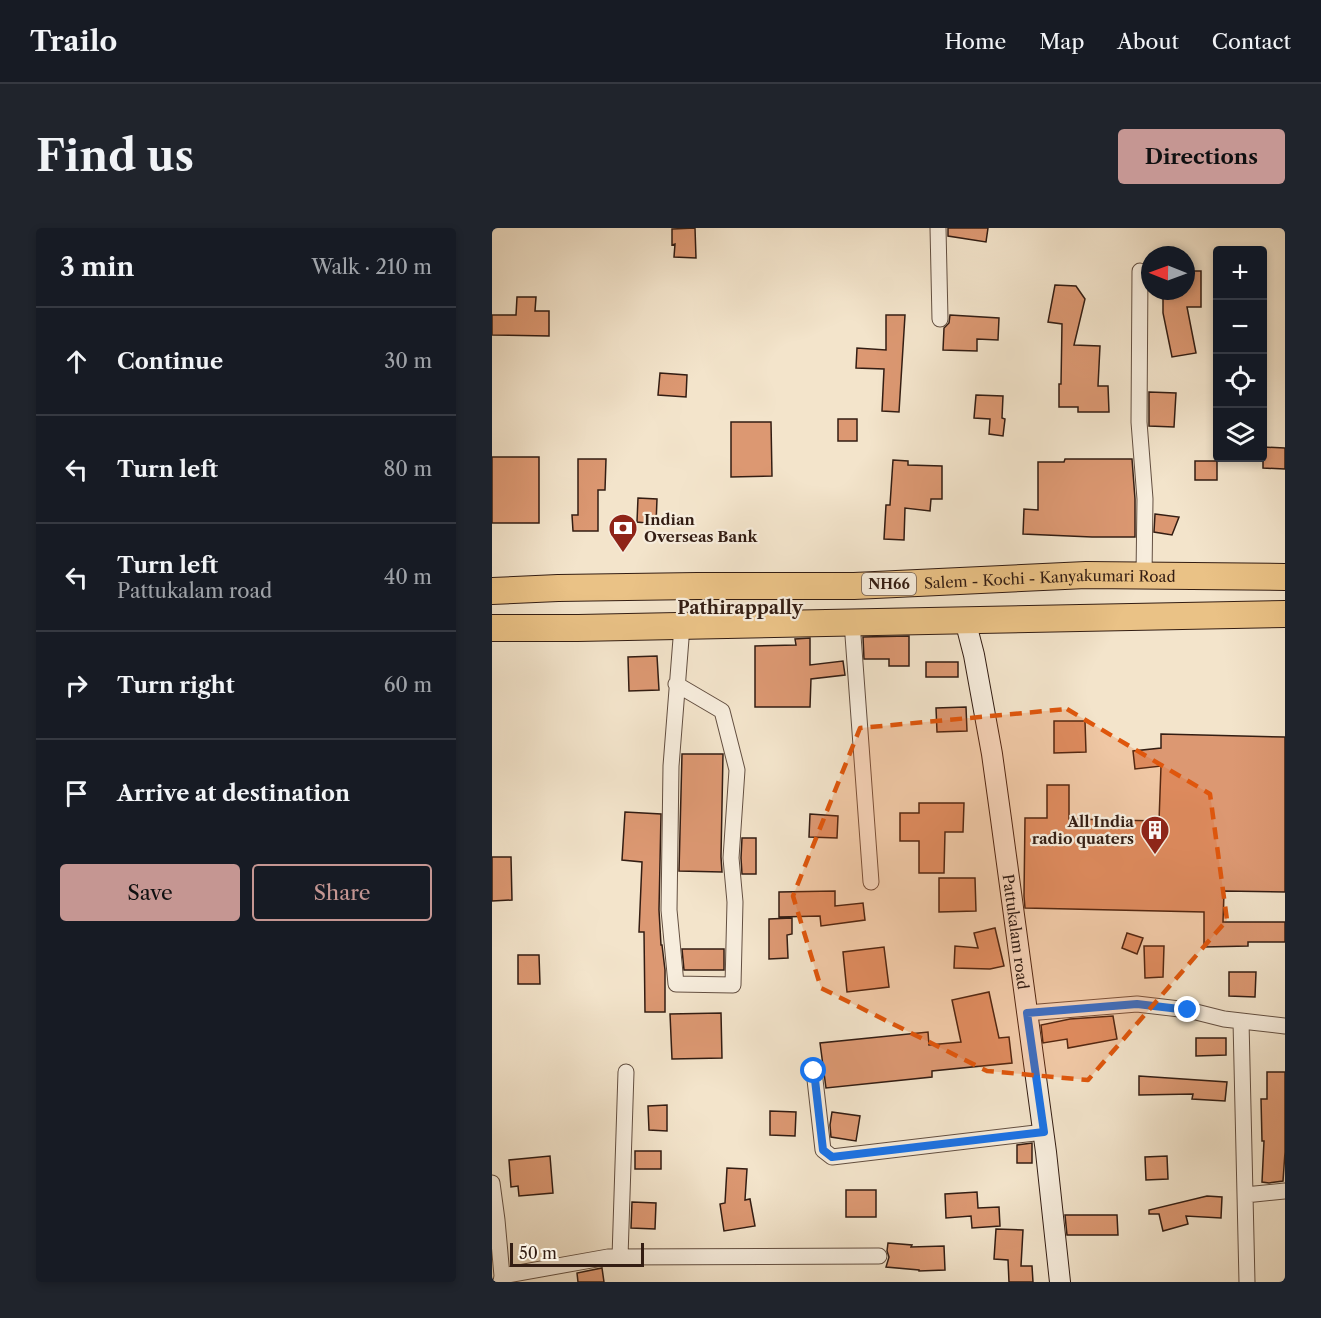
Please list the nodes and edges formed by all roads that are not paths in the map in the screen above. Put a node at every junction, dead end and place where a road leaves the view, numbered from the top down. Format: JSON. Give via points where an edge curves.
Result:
{"nodes":[{"id":1,"x":938,"y":228,"type":"edge"},
{"id":2,"x":1140,"y":271,"type":"dead end"},
{"id":3,"x":940,"y":319,"type":"dead end"},
{"id":4,"x":1144,"y":576,"type":"junction"},
{"id":5,"x":1285,"y":577,"type":"edge"},
{"id":6,"x":492,"y":591,"type":"edge"},
{"id":7,"x":1285,"y":614,"type":"edge"},
{"id":8,"x":965,"y":620,"type":"junction"},
{"id":9,"x":852,"y":622,"type":"junction"},
{"id":10,"x":682,"y":626,"type":"junction"},
{"id":11,"x":492,"y":628,"type":"edge"},
{"id":12,"x":676,"y":684,"type":"junction"},
{"id":13,"x":871,"y":882,"type":"dead end"},
{"id":14,"x":1027,"y":1013,"type":"junction"},
{"id":15,"x":1241,"y":1021,"type":"junction"},
{"id":16,"x":1285,"y":1026,"type":"edge"},
{"id":17,"x":814,"y":1071,"type":"dead end"},
{"id":18,"x":626,"y":1072,"type":"dead end"},
{"id":19,"x":1044,"y":1132,"type":"junction"},
{"id":20,"x":492,"y":1184,"type":"edge"},
{"id":21,"x":1285,"y":1191,"type":"edge"},
{"id":22,"x":1245,"y":1195,"type":"junction"},
{"id":23,"x":879,"y":1256,"type":"dead end"},
{"id":24,"x":620,"y":1257,"type":"junction"},
{"id":25,"x":501,"y":1279,"type":"edge"},
{"id":26,"x":1060,"y":1282,"type":"edge"},
{"id":27,"x":1247,"y":1282,"type":"edge"}],
"edges":[{"from":1,"to":3,"type":"street"},
{"from":2,"to":4,"type":"street"},
{"from":4,"to":5,"type":"highway","name":"Salem - Kochi - Kanyakumari Road","number":"NH66"},
{"from":4,"to":6,"type":"highway","name":"Salem - Kochi - Kanyakumari Road","number":"NH66","via":[[854,586]]},
{"from":7,"to":8,"type":"highway"},
{"from":8,"to":9,"type":"highway"},
{"from":8,"to":14,"type":"main road","name":"Pattukalam road","via":[[992,754]]},
{"from":9,"to":10,"type":"highway"},
{"from":9,"to":13,"type":"street"},
{"from":10,"to":11,"type":"highway"},
{"from":10,"to":12,"type":"street"},
{"from":12,"to":12,"type":"street","via":[[670,766],[669,899],[676,984],[734,984],[731,858],[737,770],[722,711]]},
{"from":14,"to":15,"type":"street","via":[[1137,1004]]},
{"from":14,"to":19,"type":"main road","name":"Pattukalam road"},
{"from":15,"to":16,"type":"street"},
{"from":15,"to":22,"type":"street"},
{"from":17,"to":19,"type":"street","via":[[823,1150],[832,1157]]},
{"from":18,"to":24,"type":"street"},
{"from":19,"to":26,"type":"main road","name":"Pattukalam road"},
{"from":20,"to":25,"type":"street"},
{"from":21,"to":22,"type":"street"},
{"from":22,"to":27,"type":"street"},
{"from":23,"to":24,"type":"street"},
{"from":24,"to":25,"type":"street"}]}
